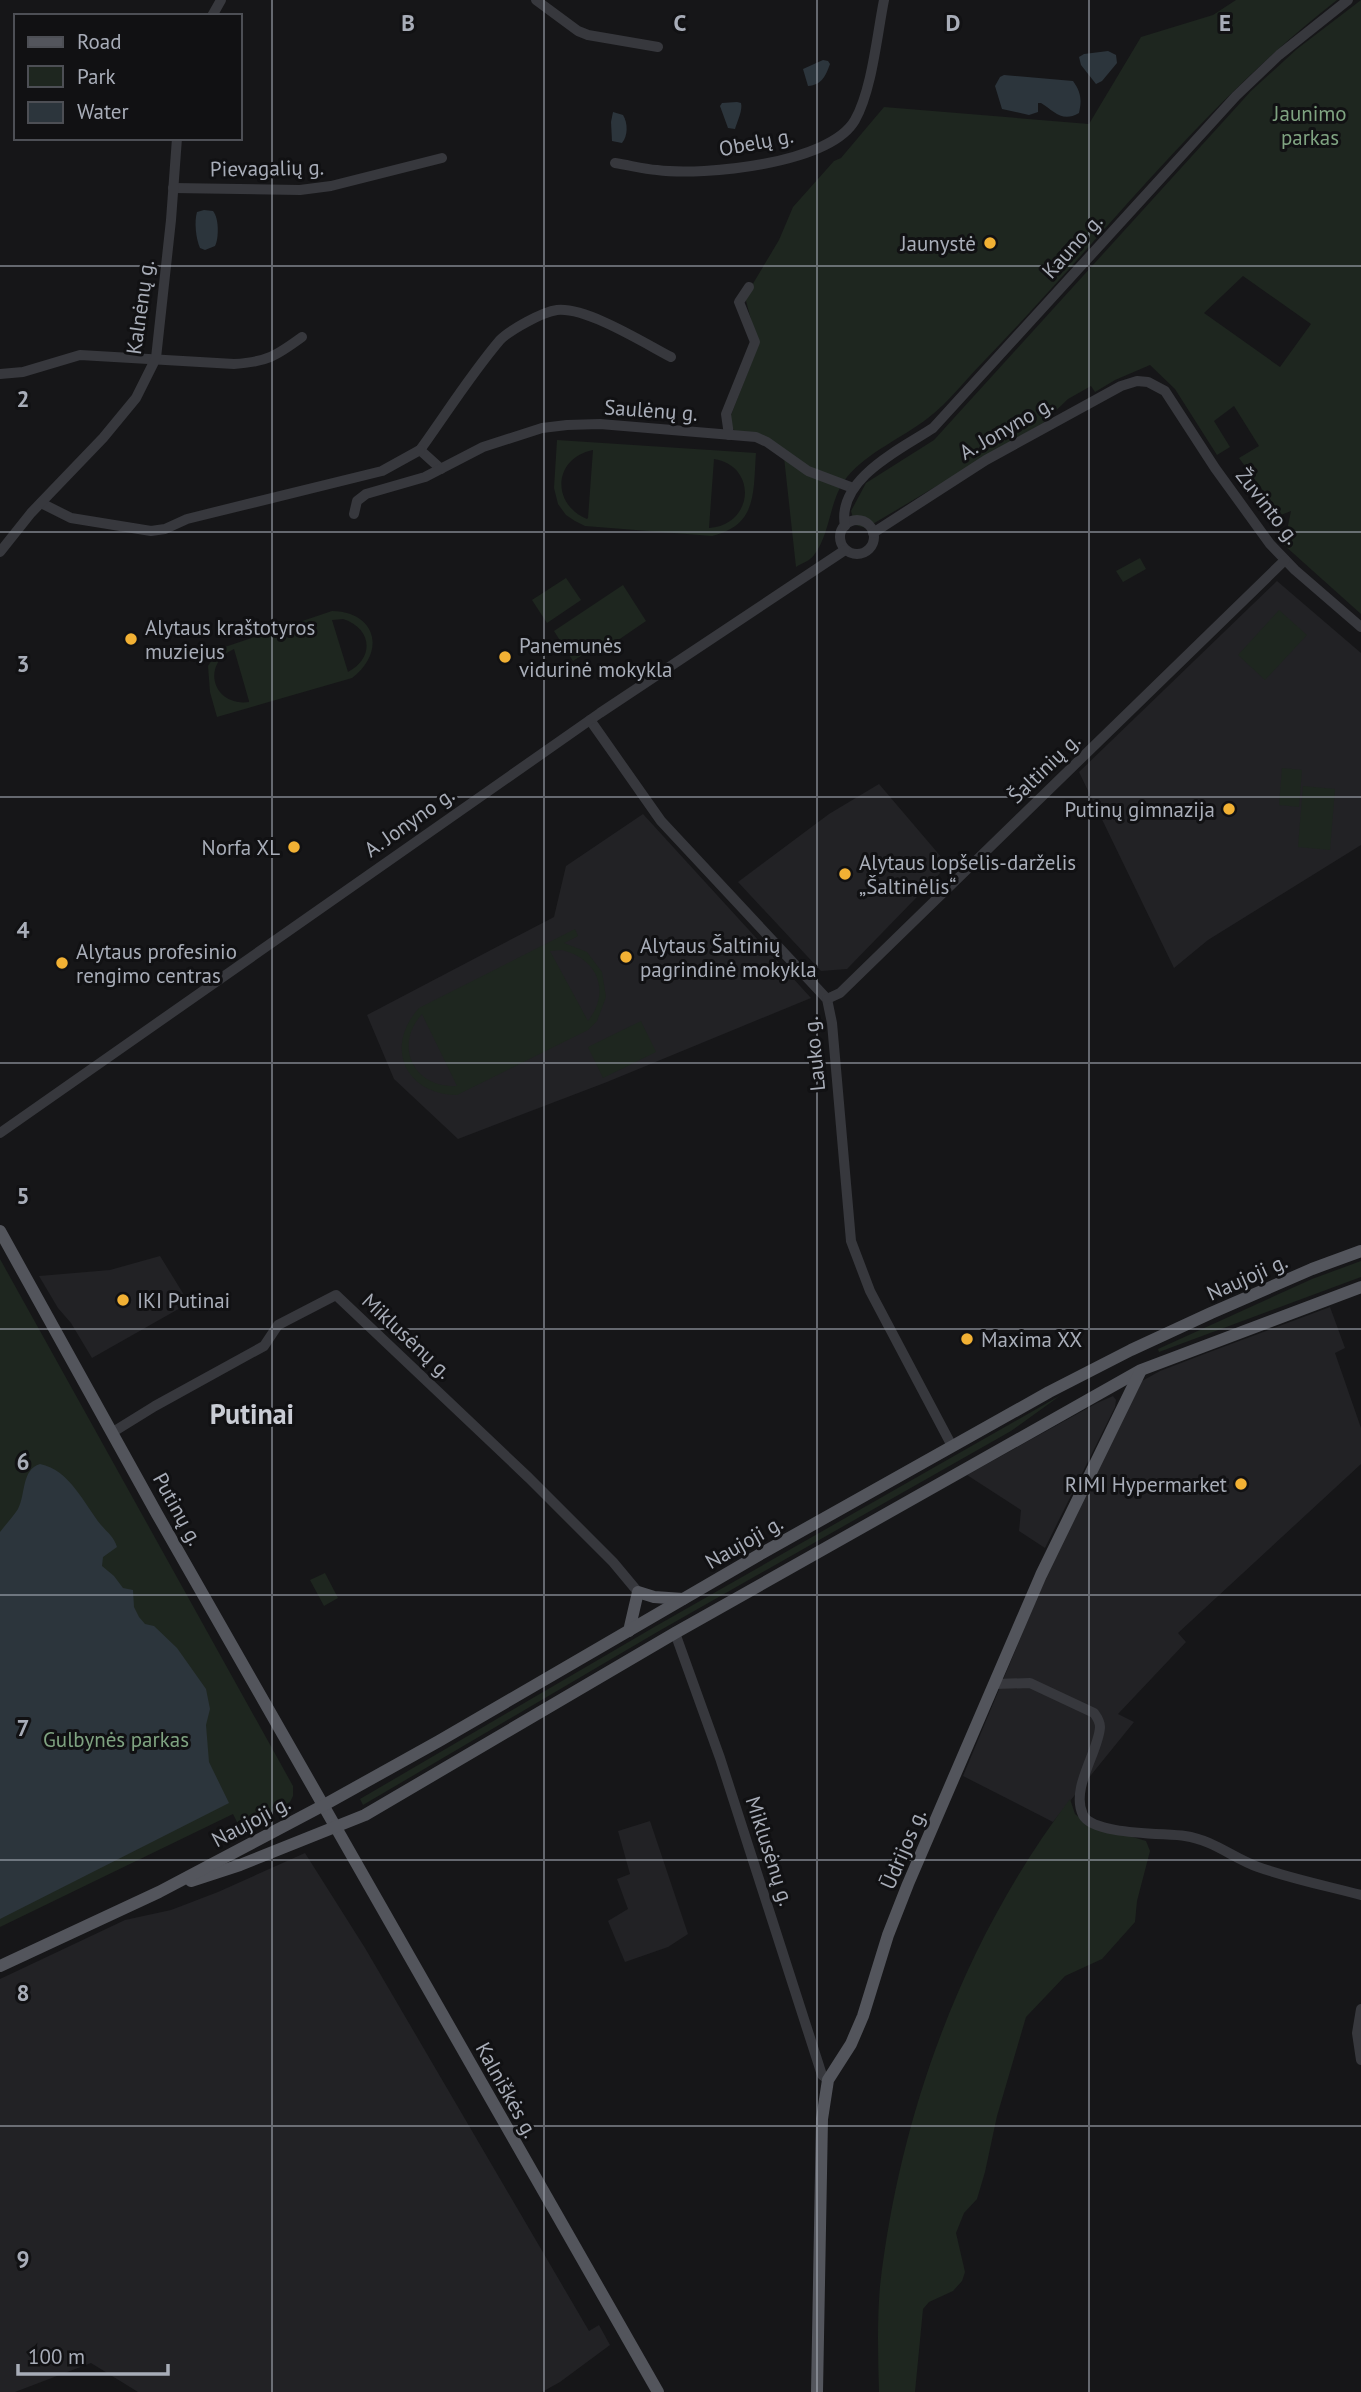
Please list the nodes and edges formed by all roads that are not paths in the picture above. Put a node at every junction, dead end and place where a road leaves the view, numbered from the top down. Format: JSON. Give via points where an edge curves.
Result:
{"nodes":[{"id":1,"x":536,"y":0,"type":"edge"},
{"id":2,"x":884,"y":0,"type":"edge"},
{"id":3,"x":1348,"y":0,"type":"edge"},
{"id":4,"x":659,"y":47,"type":"dead end"},
{"id":5,"x":177,"y":140,"type":"edge"},
{"id":6,"x":442,"y":158,"type":"dead end"},
{"id":7,"x":615,"y":163,"type":"dead end"},
{"id":8,"x":173,"y":187,"type":"junction"},
{"id":9,"x":749,"y":288,"type":"dead end"},
{"id":10,"x":302,"y":337,"type":"dead end"},
{"id":11,"x":156,"y":358,"type":"junction"},
{"id":12,"x":671,"y":358,"type":"dead end"},
{"id":13,"x":0,"y":374,"type":"edge"},
{"id":14,"x":1165,"y":391,"type":"joint"},
{"id":15,"x":729,"y":435,"type":"junction"},
{"id":16,"x":420,"y":450,"type":"junction"},
{"id":17,"x":441,"y":469,"type":"junction"},
{"id":18,"x":853,"y":488,"type":"junction"},
{"id":19,"x":41,"y":503,"type":"junction"},
{"id":20,"x":354,"y":514,"type":"dead end"},
{"id":21,"x":845,"y":526,"type":"junction"},
{"id":22,"x":873,"y":533,"type":"junction"},
{"id":23,"x":845,"y":550,"type":"junction"},
{"id":24,"x":0,"y":552,"type":"edge"},
{"id":25,"x":1285,"y":560,"type":"junction"},
{"id":26,"x":1361,"y":627,"type":"edge"},
{"id":27,"x":590,"y":720,"type":"junction"},
{"id":28,"x":827,"y":999,"type":"junction"},
{"id":29,"x":0,"y":1133,"type":"edge"},
{"id":30,"x":0,"y":1231,"type":"edge"},
{"id":31,"x":1361,"y":1251,"type":"edge"},
{"id":32,"x":1361,"y":1287,"type":"edge"},
{"id":33,"x":1131,"y":1350,"type":"junction"},
{"id":34,"x":1141,"y":1370,"type":"junction"},
{"id":35,"x":113,"y":1432,"type":"junction"},
{"id":36,"x":952,"y":1446,"type":"junction"},
{"id":37,"x":638,"y":1592,"type":"junction"},
{"id":38,"x":684,"y":1599,"type":"junction"},
{"id":39,"x":629,"y":1630,"type":"junction"},
{"id":40,"x":675,"y":1633,"type":"junction"},
{"id":41,"x":995,"y":1684,"type":"junction"},
{"id":42,"x":324,"y":1805,"type":"junction"},
{"id":43,"x":336,"y":1826,"type":"junction"},
{"id":44,"x":159,"y":1892,"type":"junction"},
{"id":45,"x":1361,"y":1895,"type":"edge"},
{"id":46,"x":0,"y":1966,"type":"edge"},
{"id":47,"x":1361,"y":2009,"type":"edge"},
{"id":48,"x":1361,"y":2060,"type":"edge"},
{"id":49,"x":828,"y":2080,"type":"junction"},
{"id":50,"x":658,"y":2392,"type":"edge"},
{"id":51,"x":817,"y":2392,"type":"edge"}],
"edges":[{"from":1,"to":4,"type":"street","via":[[588,35]]},
{"from":2,"to":7,"type":"street","name":"Obelų g.","via":[[865,96],[854,122],[834,141],[793,158],[743,167],[659,171]]},
{"from":3,"to":18,"type":"street","name":"Kauno g.","via":[[1236,96],[933,428],[872,468]]},
{"from":5,"to":8,"type":"street","name":"Kalnėnų g."},
{"from":6,"to":8,"type":"street","name":"Pievagalių g.","via":[[300,190]]},
{"from":8,"to":11,"type":"street","name":"Kalnėnų g."},
{"from":9,"to":15,"type":"street","via":[[739,302],[755,342],[726,414]]},
{"from":10,"to":11,"type":"street","via":[[276,356],[258,362]]},
{"from":11,"to":13,"type":"street","via":[[79,355]]},
{"from":11,"to":19,"type":"street","name":"Kalnėnų g.","via":[[136,398]]},
{"from":12,"to":16,"type":"street","via":[[603,322],[557,310],[502,338]]},
{"from":14,"to":22,"type":"street","name":"A. Jonyno g.","via":[[1148,382],[1121,386],[986,460]]},
{"from":14,"to":25,"type":"street","name":"Žuvinto g.","via":[[1252,522]]},
{"from":15,"to":17,"type":"street","name":"Saulėnų g.","via":[[567,425],[515,435]]},
{"from":15,"to":18,"type":"street","name":"Saulėnų g.","via":[[756,437],[808,471]]},
{"from":16,"to":17,"type":"street"},
{"from":16,"to":19,"type":"street","via":[[382,471],[151,531],[72,518]]},
{"from":17,"to":20,"type":"street","name":"Saulėnų g.","via":[[366,494],[357,501]]},
{"from":18,"to":21,"type":"street","via":[[845,503]]},
{"from":19,"to":24,"type":"street","name":"Kalnėnų g."},
{"from":21,"to":22,"type":"street","via":[[863,522]]},
{"from":21,"to":23,"type":"street","via":[[840,540]]},
{"from":22,"to":23,"type":"street","via":[[865,552]]},
{"from":23,"to":27,"type":"street","name":"A. Jonyno g."},
{"from":25,"to":26,"type":"street","name":"Žuvinto g."},
{"from":25,"to":28,"type":"street","name":"Šaltinių g.","via":[[839,993]]},
{"from":27,"to":28,"type":"street","name":"Lauko g.","via":[[661,821]]},
{"from":27,"to":29,"type":"street","name":"A. Jonyno g."},
{"from":28,"to":36,"type":"street","name":"Lauko g.","via":[[851,1241],[870,1291]]},
{"from":30,"to":35,"type":"main road","name":"Putinų g."},
{"from":31,"to":33,"type":"main road","name":"Naujoji g."},
{"from":32,"to":34,"type":"main road","name":"Naujoji g."},
{"from":33,"to":34,"type":"main road"},
{"from":33,"to":36,"type":"main road","name":"Naujoji g."},
{"from":34,"to":40,"type":"main road","name":"Naujoji g."},
{"from":34,"to":41,"type":"main road","name":"Ūdrijos g.","via":[[1041,1575]]},
{"from":35,"to":37,"type":"street","name":"Miklusėnų g.","via":[[264,1346],[278,1325],[336,1295],[529,1478]]},
{"from":35,"to":42,"type":"main road","name":"Putinų g."},
{"from":36,"to":38,"type":"main road","name":"Naujoji g."},
{"from":37,"to":38,"type":"main road"},
{"from":37,"to":39,"type":"main road"},
{"from":38,"to":39,"type":"main road","name":"Naujoji g."},
{"from":39,"to":42,"type":"main road","name":"Naujoji g."},
{"from":40,"to":43,"type":"main road","name":"Naujoji g.","via":[[365,1815]]},
{"from":40,"to":49,"type":"street","name":"Miklusėnų g.","via":[[822,2075]]},
{"from":41,"to":45,"type":"street","via":[[1040,1686],[1099,1719],[1083,1777],[1083,1815],[1089,1821],[1128,1831],[1197,1838],[1259,1867]]},
{"from":41,"to":49,"type":"main road","name":"Ūdrijos g.","via":[[908,1884],[863,2016]]},
{"from":42,"to":43,"type":"main road","name":"Kalniškės g."},
{"from":42,"to":44,"type":"main road","name":"Naujoji g."},
{"from":43,"to":44,"type":"main road","name":"Naujoji g.","via":[[240,1866]]},
{"from":43,"to":50,"type":"main road","name":"Kalniškės g."},
{"from":44,"to":46,"type":"main road","name":"Naujoji g."},
{"from":47,"to":48,"type":"street","via":[[1357,2033]]},
{"from":49,"to":51,"type":"main road","name":"Ūdrijos g.","via":[[821,2119]]}]}
